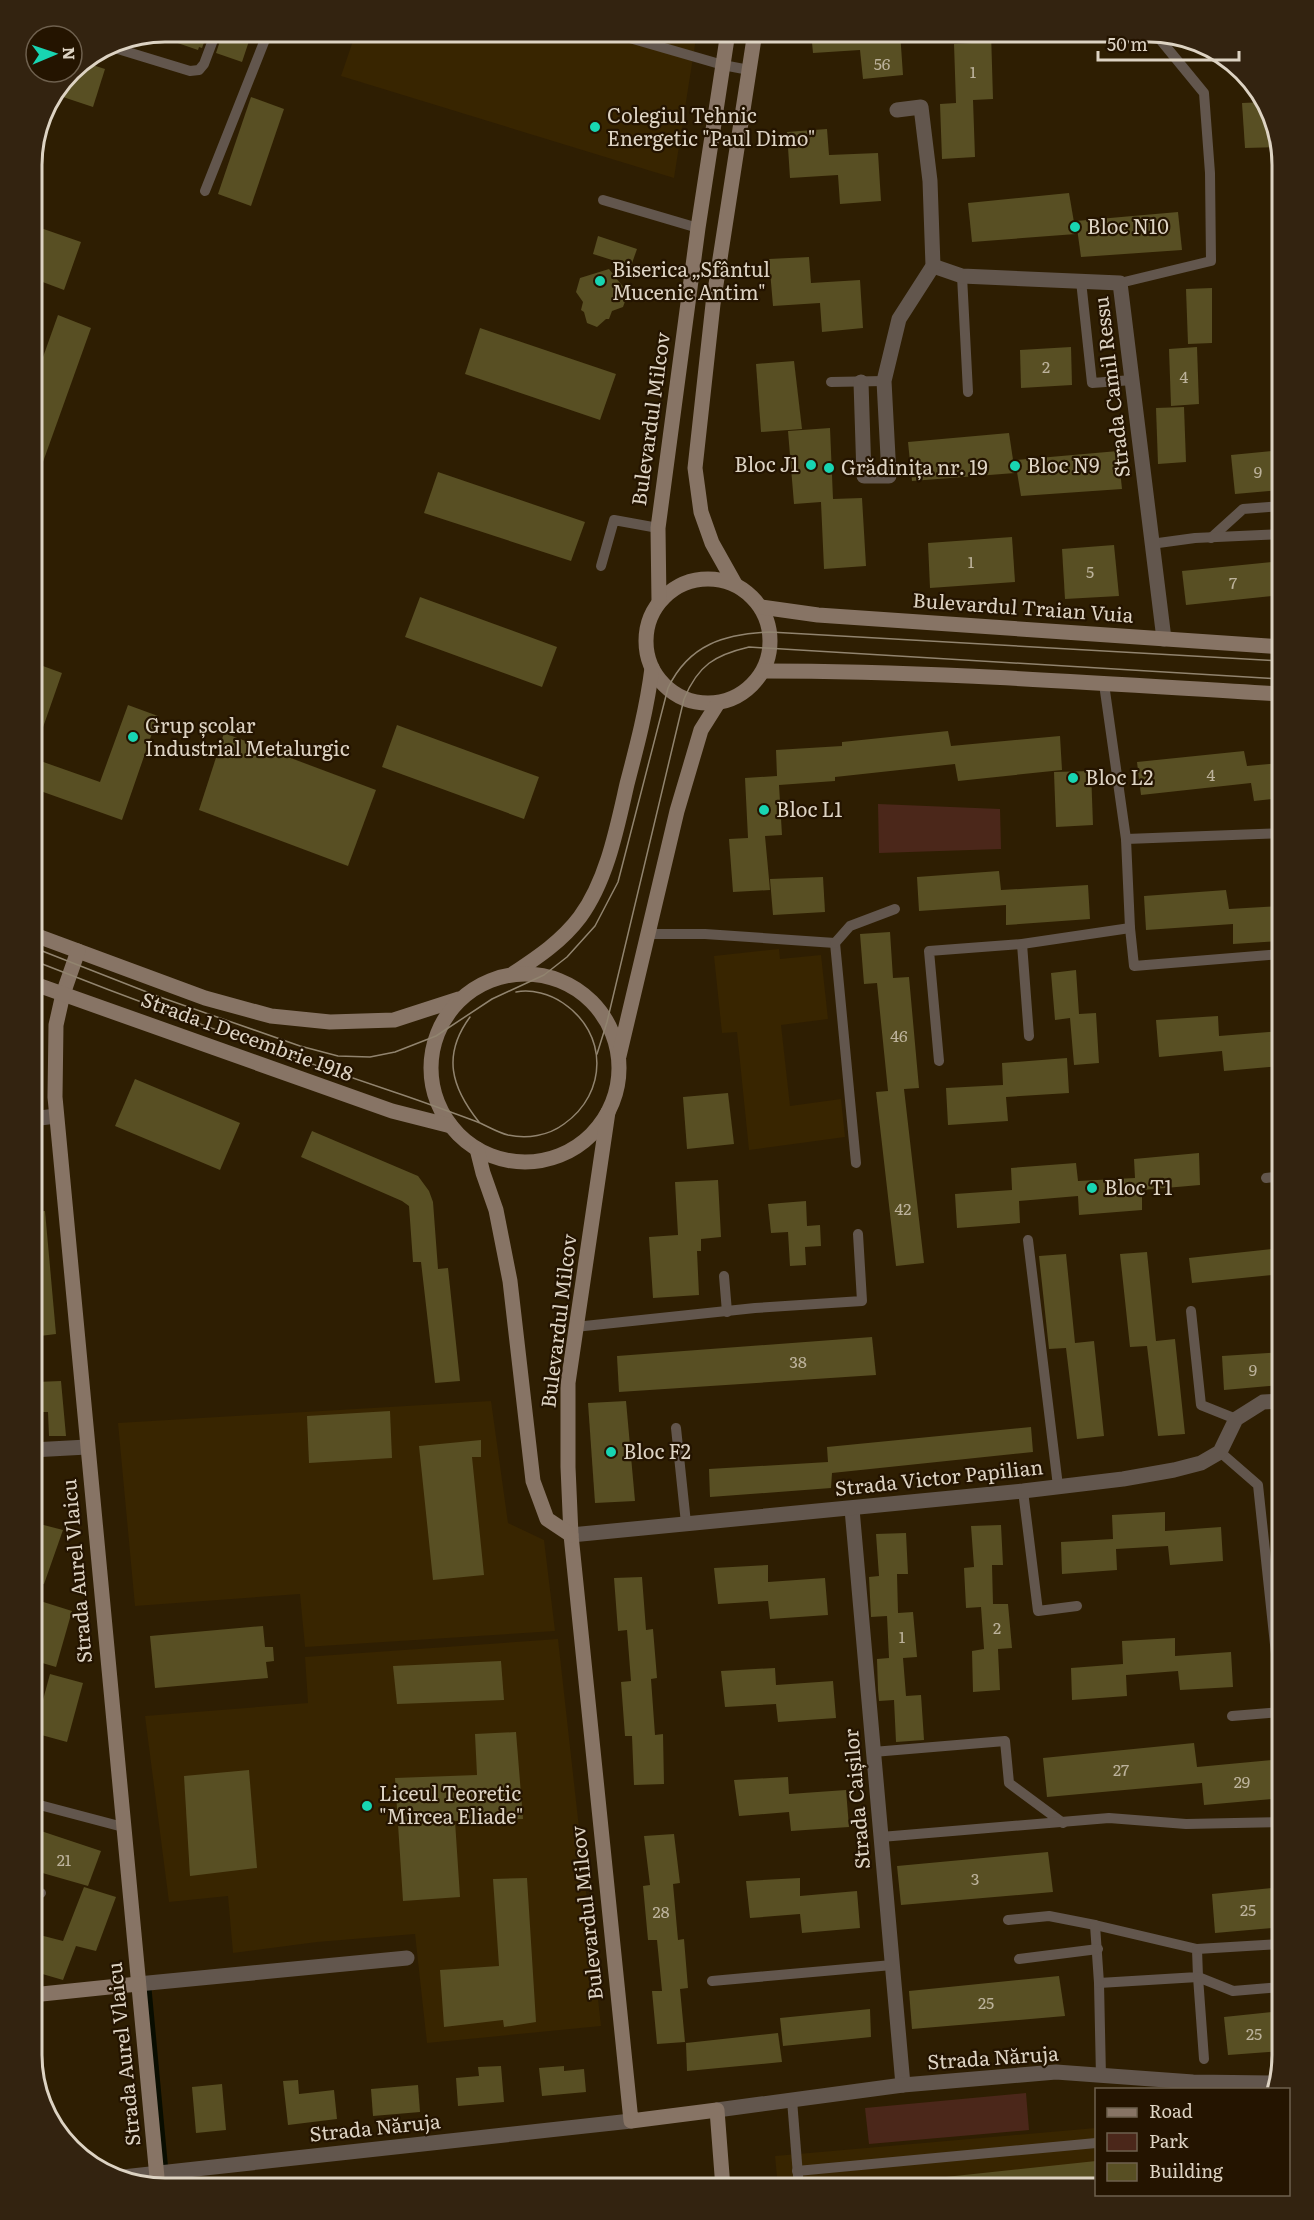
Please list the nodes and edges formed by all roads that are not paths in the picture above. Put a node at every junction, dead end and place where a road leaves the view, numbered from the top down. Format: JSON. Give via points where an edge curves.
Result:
{"nodes":[{"id":1,"x":212,"y":42,"type":"edge"},
{"id":2,"x":264,"y":42,"type":"edge"},
{"id":3,"x":644,"y":42,"type":"edge"},
{"id":4,"x":726,"y":42,"type":"edge"},
{"id":5,"x":753,"y":42,"type":"edge"},
{"id":6,"x":1163,"y":43,"type":"edge"},
{"id":7,"x":121,"y":50,"type":"edge"},
{"id":8,"x":723,"y":65,"type":"junction"},
{"id":9,"x":749,"y":70,"type":"junction"},
{"id":10,"x":897,"y":110,"type":"dead end"},
{"id":11,"x":205,"y":191,"type":"dead end"},
{"id":12,"x":603,"y":200,"type":"dead end"},
{"id":13,"x":698,"y":228,"type":"junction"},
{"id":14,"x":933,"y":266,"type":"junction"},
{"id":15,"x":962,"y":276,"type":"junction"},
{"id":16,"x":1081,"y":281,"type":"junction"},
{"id":17,"x":1120,"y":283,"type":"junction"},
{"id":18,"x":1132,"y":380,"type":"junction"},
{"id":19,"x":884,"y":381,"type":"junction"},
{"id":20,"x":831,"y":382,"type":"dead end"},
{"id":21,"x":861,"y":382,"type":"junction"},
{"id":22,"x":968,"y":392,"type":"dead end"},
{"id":23,"x":1272,"y":507,"type":"edge"},
{"id":24,"x":658,"y":528,"type":"junction"},
{"id":25,"x":1272,"y":535,"type":"edge"},
{"id":26,"x":1211,"y":538,"type":"junction"},
{"id":27,"x":1151,"y":544,"type":"junction"},
{"id":28,"x":601,"y":566,"type":"dead end"},
{"id":29,"x":735,"y":584,"type":"junction"},
{"id":30,"x":659,"y":602,"type":"junction"},
{"id":31,"x":761,"y":607,"type":"junction"},
{"id":32,"x":1164,"y":639,"type":"junction"},
{"id":33,"x":1272,"y":646,"type":"edge"},
{"id":34,"x":652,"y":668,"type":"junction"},
{"id":35,"x":763,"y":671,"type":"junction"},
{"id":36,"x":1104,"y":684,"type":"junction"},
{"id":37,"x":1272,"y":693,"type":"edge"},
{"id":38,"x":717,"y":703,"type":"junction"},
{"id":39,"x":1272,"y":832,"type":"edge"},
{"id":40,"x":1126,"y":839,"type":"junction"},
{"id":41,"x":895,"y":909,"type":"dead end"},
{"id":42,"x":1130,"y":928,"type":"junction"},
{"id":43,"x":648,"y":934,"type":"junction"},
{"id":44,"x":42,"y":938,"type":"edge"},
{"id":45,"x":834,"y":943,"type":"junction"},
{"id":46,"x":1022,"y":944,"type":"junction"},
{"id":47,"x":78,"y":951,"type":"junction"},
{"id":48,"x":1272,"y":955,"type":"edge"},
{"id":49,"x":513,"y":974,"type":"junction"},
{"id":50,"x":42,"y":987,"type":"edge"},
{"id":51,"x":63,"y":994,"type":"junction"},
{"id":52,"x":459,"y":999,"type":"junction"},
{"id":53,"x":1029,"y":1036,"type":"dead end"},
{"id":54,"x":618,"y":1059,"type":"junction"},
{"id":55,"x":939,"y":1061,"type":"dead end"},
{"id":56,"x":608,"y":1112,"type":"junction"},
{"id":57,"x":56,"y":1116,"type":"junction"},
{"id":58,"x":42,"y":1118,"type":"edge"},
{"id":59,"x":451,"y":1126,"type":"junction"},
{"id":60,"x":477,"y":1149,"type":"junction"},
{"id":61,"x":856,"y":1163,"type":"dead end"},
{"id":62,"x":1272,"y":1177,"type":"edge"},
{"id":63,"x":1266,"y":1178,"type":"dead end"},
{"id":64,"x":858,"y":1234,"type":"dead end"},
{"id":65,"x":1028,"y":1240,"type":"dead end"},
{"id":66,"x":724,"y":1276,"type":"dead end"},
{"id":67,"x":1191,"y":1311,"type":"dead end"},
{"id":68,"x":727,"y":1312,"type":"junction"},
{"id":69,"x":575,"y":1328,"type":"junction"},
{"id":70,"x":1272,"y":1402,"type":"edge"},
{"id":71,"x":1236,"y":1419,"type":"junction"},
{"id":72,"x":676,"y":1428,"type":"dead end"},
{"id":73,"x":87,"y":1447,"type":"junction"},
{"id":74,"x":42,"y":1449,"type":"edge"},
{"id":75,"x":1220,"y":1452,"type":"junction"},
{"id":76,"x":1058,"y":1486,"type":"junction"},
{"id":77,"x":1023,"y":1491,"type":"junction"},
{"id":78,"x":852,"y":1509,"type":"junction"},
{"id":79,"x":686,"y":1523,"type":"junction"},
{"id":80,"x":571,"y":1535,"type":"junction"},
{"id":81,"x":1077,"y":1606,"type":"dead end"},
{"id":82,"x":1272,"y":1617,"type":"edge"},
{"id":83,"x":1272,"y":1712,"type":"edge"},
{"id":84,"x":1232,"y":1716,"type":"dead end"},
{"id":85,"x":873,"y":1752,"type":"junction"},
{"id":86,"x":42,"y":1806,"type":"edge"},
{"id":87,"x":1272,"y":1822,"type":"edge"},
{"id":88,"x":1063,"y":1823,"type":"junction"},
{"id":89,"x":123,"y":1827,"type":"junction"},
{"id":90,"x":881,"y":1838,"type":"junction"},
{"id":91,"x":1008,"y":1920,"type":"dead end"},
{"id":92,"x":1095,"y":1925,"type":"junction"},
{"id":93,"x":1272,"y":1945,"type":"edge"},
{"id":94,"x":1098,"y":1949,"type":"junction"},
{"id":95,"x":1197,"y":1949,"type":"junction"},
{"id":96,"x":407,"y":1958,"type":"dead end"},
{"id":97,"x":1019,"y":1959,"type":"dead end"},
{"id":98,"x":892,"y":1965,"type":"junction"},
{"id":99,"x":1198,"y":1977,"type":"junction"},
{"id":100,"x":712,"y":1981,"type":"dead end"},
{"id":101,"x":1099,"y":1983,"type":"junction"},
{"id":102,"x":138,"y":1984,"type":"junction"},
{"id":103,"x":1272,"y":1988,"type":"edge"},
{"id":104,"x":42,"y":1994,"type":"edge"},
{"id":105,"x":1204,"y":2059,"type":"dead end"},
{"id":106,"x":1101,"y":2077,"type":"junction"},
{"id":107,"x":1269,"y":2083,"type":"edge"},
{"id":108,"x":903,"y":2085,"type":"junction"},
{"id":109,"x":792,"y":2100,"type":"junction"},
{"id":110,"x":717,"y":2110,"type":"junction"},
{"id":111,"x":631,"y":2121,"type":"junction"},
{"id":112,"x":1095,"y":2143,"type":"edge"},
{"id":113,"x":797,"y":2171,"type":"junction"},
{"id":114,"x":158,"y":2178,"type":"edge"},
{"id":115,"x":182,"y":2178,"type":"edge"},
{"id":116,"x":722,"y":2178,"type":"edge"},
{"id":117,"x":798,"y":2178,"type":"edge"}],
"edges":[{"from":1,"to":7,"type":"lane","via":[[204,64],[199,70],[190,71]]},
{"from":2,"to":11,"type":"lane"},
{"from":3,"to":8,"type":"lane"},
{"from":4,"to":8,"type":"main road","name":"Bulevardul Milcov"},
{"from":5,"to":9,"type":"main road"},
{"from":6,"to":17,"type":"lane","via":[[1204,93],[1211,261]]},
{"from":8,"to":9,"type":"lane"},
{"from":8,"to":13,"type":"main road","name":"Bulevardul Milcov"},
{"from":9,"to":29,"type":"main road","via":[[713,304],[695,468],[701,513],[712,543]]},
{"from":10,"to":14,"type":"street","via":[[921,107],[930,181]]},
{"from":12,"to":13,"type":"lane"},
{"from":13,"to":24,"type":"main road","name":"Bulevardul Milcov"},
{"from":14,"to":15,"type":"street","name":"Strada Camil Ressu"},
{"from":14,"to":19,"type":"street","via":[[899,319]]},
{"from":15,"to":16,"type":"street","name":"Strada Camil Ressu"},
{"from":15,"to":22,"type":"lane"},
{"from":16,"to":17,"type":"street","name":"Strada Camil Ressu"},
{"from":16,"to":18,"type":"lane","via":[[1092,382]]},
{"from":17,"to":18,"type":"street","name":"Strada Camil Ressu"},
{"from":18,"to":27,"type":"street","name":"Strada Camil Ressu"},
{"from":19,"to":21,"type":"lane"},
{"from":19,"to":21,"type":"street","via":[[889,476],[864,476]]},
{"from":20,"to":21,"type":"lane"},
{"from":23,"to":26,"type":"lane","via":[[1243,509]]},
{"from":24,"to":28,"type":"lane","via":[[614,520]]},
{"from":24,"to":30,"type":"main road","name":"Bulevardul Milcov"},
{"from":25,"to":26,"type":"lane"},
{"from":26,"to":27,"type":"lane"},
{"from":27,"to":32,"type":"street","name":"Strada Camil Ressu"},
{"from":29,"to":30,"type":"main road","via":[[715,578],[694,579]]},
{"from":29,"to":31,"type":"main road"},
{"from":30,"to":34,"type":"main road","via":[[646,634]]},
{"from":31,"to":32,"type":"main road","name":"Bulevardul Traian Vuia","via":[[818,615]]},
{"from":31,"to":35,"type":"main road","via":[[770,632],[770,649]]},
{"from":32,"to":33,"type":"main road","name":"Bulevardul Traian Vuia"},
{"from":34,"to":38,"type":"main road","via":[[668,688],[684,699]]},
{"from":34,"to":49,"type":"main road","via":[[648,700],[611,852],[601,878],[580,917],[550,950]]},
{"from":35,"to":36,"type":"main road","via":[[966,675]]},
{"from":35,"to":38,"type":"main road","via":[[751,686]]},
{"from":36,"to":37,"type":"main road"},
{"from":36,"to":40,"type":"lane"},
{"from":38,"to":43,"type":"main road","via":[[701,730]]},
{"from":39,"to":40,"type":"lane"},
{"from":40,"to":42,"type":"lane"},
{"from":41,"to":45,"type":"lane","via":[[850,926]]},
{"from":42,"to":46,"type":"lane"},
{"from":42,"to":48,"type":"lane","via":[[1134,966]]},
{"from":43,"to":45,"type":"lane"},
{"from":43,"to":54,"type":"main road"},
{"from":44,"to":47,"type":"main road","name":"Strada 1 Decembrie 1918"},
{"from":45,"to":61,"type":"lane"},
{"from":46,"to":53,"type":"lane"},
{"from":46,"to":55,"type":"lane","via":[[929,951]]},
{"from":47,"to":51,"type":"main road","name":"Strada Aurel Vlaicu"},
{"from":47,"to":52,"type":"main road","name":"Strada 1 Decembrie 1918","via":[[205,998],[271,1016],[330,1022],[394,1020]]},
{"from":49,"to":52,"type":"main road"},
{"from":49,"to":54,"type":"main road","via":[[544,975],[580,992],[607,1022]]},
{"from":50,"to":51,"type":"main road","name":"Strada 1 Decembrie 1918"},
{"from":51,"to":57,"type":"main road","name":"Strada Aurel Vlaicu","via":[[56,1025]]},
{"from":51,"to":59,"type":"main road","name":"Strada 1 Decembrie 1918","via":[[392,1111]]},
{"from":52,"to":59,"type":"main road","via":[[436,1036],[431,1060],[432,1084]]},
{"from":54,"to":56,"type":"main road","via":[[616,1089]]},
{"from":56,"to":60,"type":"main road","via":[[580,1145],[540,1161],[507,1160]]},
{"from":56,"to":69,"type":"main road","name":"Bulevardul Milcov"},
{"from":57,"to":58,"type":"street"},
{"from":57,"to":73,"type":"main road","name":"Strada Aurel Vlaicu"},
{"from":59,"to":60,"type":"main road"},
{"from":60,"to":80,"type":"main road","name":"Bulevardul Milcov","via":[[496,1210],[510,1281],[533,1481],[547,1519]]},
{"from":62,"to":63,"type":"lane"},
{"from":64,"to":68,"type":"lane","via":[[862,1301]]},
{"from":65,"to":76,"type":"lane"},
{"from":66,"to":68,"type":"lane"},
{"from":67,"to":71,"type":"lane","via":[[1201,1405]]},
{"from":68,"to":69,"type":"lane"},
{"from":69,"to":80,"type":"main road","name":"Bulevardul Milcov","via":[[568,1383]]},
{"from":70,"to":71,"type":"street","via":[[1263,1402]]},
{"from":71,"to":75,"type":"street"},
{"from":72,"to":79,"type":"lane"},
{"from":73,"to":74,"type":"street"},
{"from":73,"to":89,"type":"main road","name":"Strada Aurel Vlaicu"},
{"from":75,"to":76,"type":"street","name":"Strada Victor Papilian","via":[[1174,1470]]},
{"from":75,"to":82,"type":"lane","via":[[1258,1485]]},
{"from":76,"to":77,"type":"street","name":"Strada Victor Papilian"},
{"from":77,"to":78,"type":"street","name":"Strada Victor Papilian"},
{"from":77,"to":81,"type":"lane","via":[[1038,1611]]},
{"from":78,"to":79,"type":"street","name":"Strada Victor Papilian"},
{"from":78,"to":85,"type":"street","name":"Strada Caișilor"},
{"from":79,"to":80,"type":"street","name":"Strada Victor Papilian"},
{"from":80,"to":111,"type":"main road","name":"Bulevardul Milcov"},
{"from":83,"to":84,"type":"lane"},
{"from":85,"to":88,"type":"lane","via":[[1005,1741],[1009,1783]]},
{"from":85,"to":90,"type":"street","name":"Strada Caișilor"},
{"from":86,"to":89,"type":"lane"},
{"from":87,"to":88,"type":"lane","via":[[1186,1824],[1109,1818]]},
{"from":88,"to":90,"type":"lane"},
{"from":89,"to":102,"type":"main road","name":"Strada Aurel Vlaicu"},
{"from":90,"to":98,"type":"street","name":"Strada Caișilor"},
{"from":91,"to":92,"type":"lane","via":[[1049,1916]]},
{"from":92,"to":94,"type":"lane"},
{"from":92,"to":95,"type":"lane"},
{"from":93,"to":95,"type":"lane"},
{"from":94,"to":97,"type":"lane"},
{"from":94,"to":101,"type":"lane"},
{"from":95,"to":99,"type":"lane"},
{"from":96,"to":102,"type":"street"},
{"from":98,"to":100,"type":"lane"},
{"from":98,"to":108,"type":"street","name":"Strada Caișilor"},
{"from":99,"to":101,"type":"lane"},
{"from":99,"to":103,"type":"lane","via":[[1233,1991]]},
{"from":99,"to":105,"type":"lane"},
{"from":101,"to":106,"type":"lane"},
{"from":102,"to":104,"type":"main road"},
{"from":102,"to":114,"type":"main road","name":"Strada Aurel Vlaicu"},
{"from":106,"to":107,"type":"street","name":"Strada Năruja"},
{"from":106,"to":108,"type":"street","name":"Strada Năruja","via":[[1056,2072]]},
{"from":108,"to":109,"type":"street","name":"Strada Năruja"},
{"from":109,"to":110,"type":"street","name":"Strada Năruja"},
{"from":109,"to":113,"type":"lane"},
{"from":110,"to":111,"type":"main road"},
{"from":110,"to":116,"type":"main road"},
{"from":111,"to":115,"type":"street","name":"Strada Năruja"},
{"from":112,"to":113,"type":"lane"},
{"from":113,"to":117,"type":"lane"}]}
